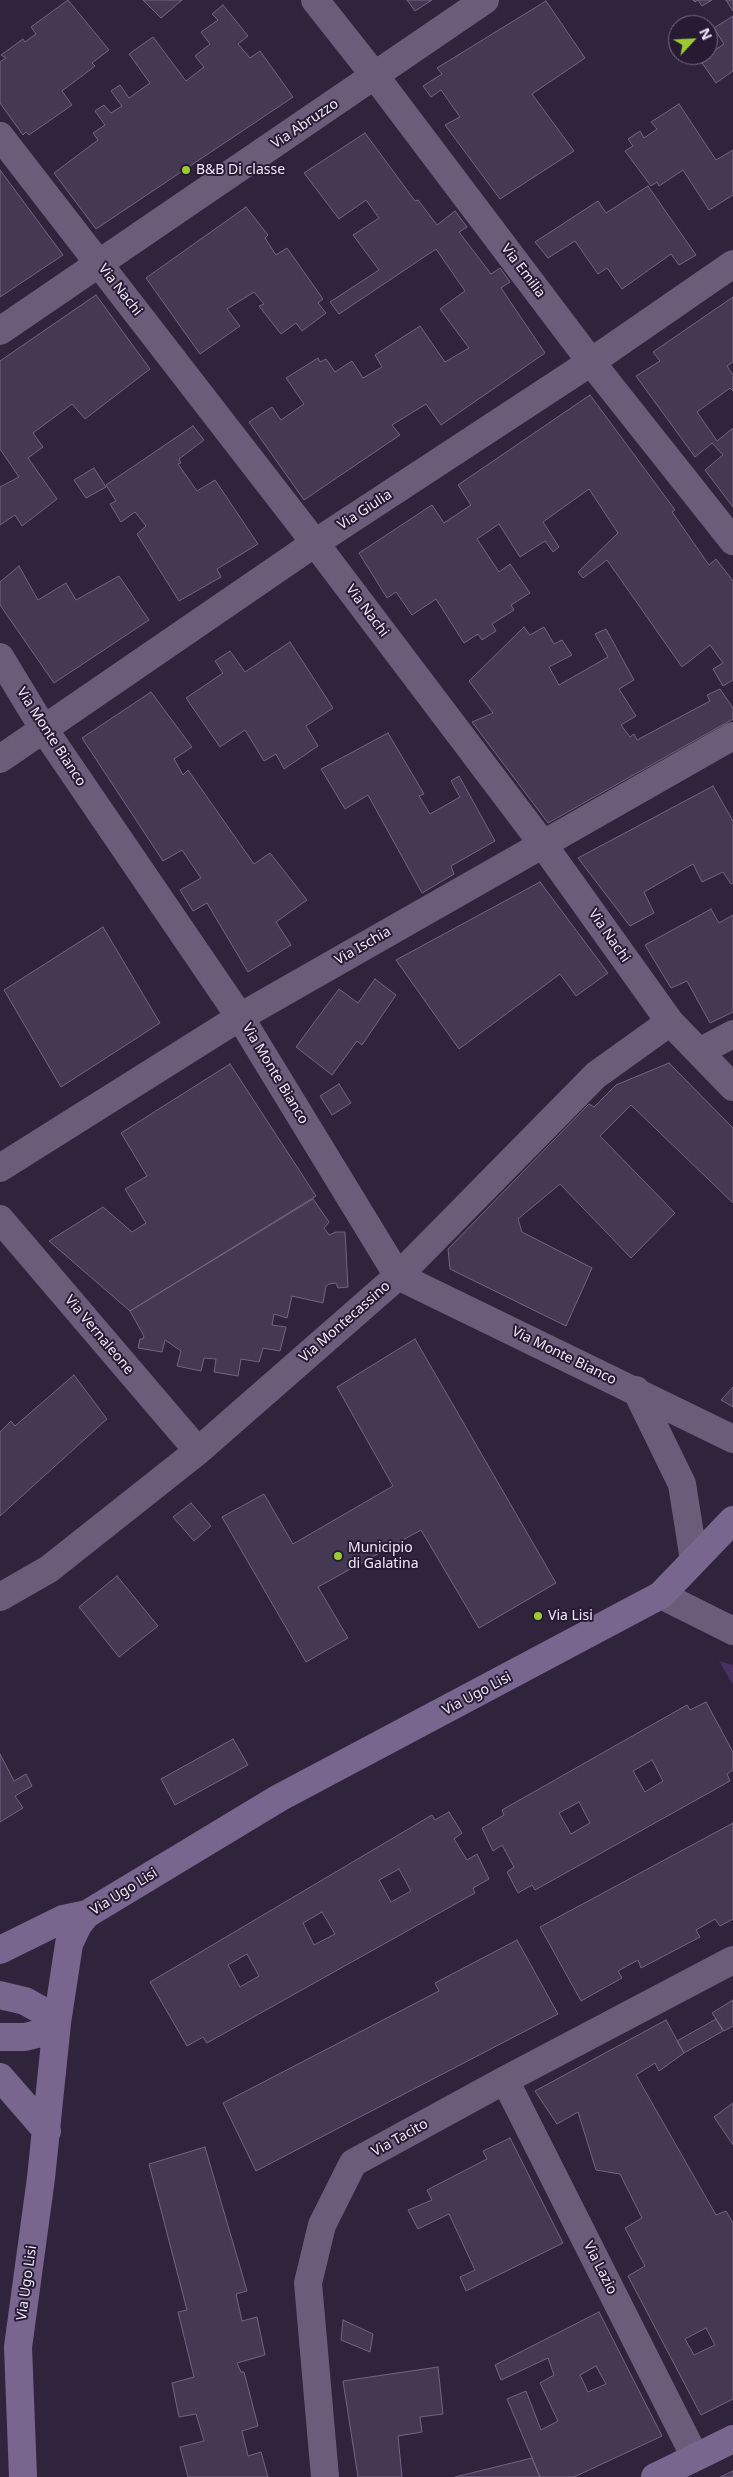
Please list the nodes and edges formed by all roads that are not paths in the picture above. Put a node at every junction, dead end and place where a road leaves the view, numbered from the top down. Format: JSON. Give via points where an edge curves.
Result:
{"nodes":[{"id":1,"x":315,"y":0,"type":"edge"},
{"id":2,"x":485,"y":0,"type":"edge"},
{"id":3,"x":375,"y":76,"type":"junction"},
{"id":4,"x":0,"y":136,"type":"edge"},
{"id":5,"x":99,"y":263,"type":"junction"},
{"id":6,"x":733,"y":264,"type":"edge"},
{"id":7,"x":0,"y":331,"type":"edge"},
{"id":8,"x":591,"y":362,"type":"junction"},
{"id":9,"x":733,"y":541,"type":"edge"},
{"id":10,"x":315,"y":542,"type":"junction"},
{"id":11,"x":0,"y":657,"type":"edge"},
{"id":12,"x":43,"y":728,"type":"junction"},
{"id":13,"x":733,"y":736,"type":"edge"},
{"id":14,"x":0,"y":759,"type":"edge"},
{"id":15,"x":542,"y":843,"type":"junction"},
{"id":16,"x":240,"y":1017,"type":"junction"},
{"id":17,"x":670,"y":1022,"type":"junction"},
{"id":18,"x":733,"y":1034,"type":"edge"},
{"id":19,"x":699,"y":1052,"type":"junction"},
{"id":20,"x":733,"y":1087,"type":"edge"},
{"id":21,"x":0,"y":1168,"type":"edge"},
{"id":22,"x":0,"y":1219,"type":"edge"},
{"id":23,"x":398,"y":1276,"type":"junction"},
{"id":24,"x":636,"y":1390,"type":"junction"},
{"id":25,"x":733,"y":1439,"type":"edge"},
{"id":26,"x":198,"y":1451,"type":"junction"},
{"id":27,"x":733,"y":1520,"type":"edge"},
{"id":28,"x":694,"y":1560,"type":"junction"},
{"id":29,"x":661,"y":1595,"type":"junction"},
{"id":30,"x":0,"y":1597,"type":"edge"},
{"id":31,"x":733,"y":1631,"type":"edge"},
{"id":32,"x":87,"y":1914,"type":"junction"},
{"id":33,"x":0,"y":1950,"type":"edge"},
{"id":34,"x":733,"y":1960,"type":"edge"},
{"id":35,"x":0,"y":1995,"type":"edge"},
{"id":36,"x":57,"y":2023,"type":"junction"},
{"id":37,"x":0,"y":2037,"type":"edge"},
{"id":38,"x":0,"y":2077,"type":"edge"},
{"id":39,"x":505,"y":2080,"type":"junction"},
{"id":40,"x":46,"y":2131,"type":"junction"},
{"id":41,"x":733,"y":2439,"type":"edge"},
{"id":42,"x":695,"y":2457,"type":"junction"},
{"id":43,"x":23,"y":2477,"type":"edge"},
{"id":44,"x":325,"y":2477,"type":"edge"},
{"id":45,"x":655,"y":2477,"type":"edge"}],
"edges":[{"from":1,"to":3,"type":"street","name":"Via Emilia"},
{"from":2,"to":3,"type":"street","name":"Via Abruzzo"},
{"from":3,"to":5,"type":"street","name":"Via Abruzzo"},
{"from":3,"to":8,"type":"street","name":"Via Emilia"},
{"from":4,"to":5,"type":"street","name":"Via Nachi"},
{"from":5,"to":7,"type":"street","name":"Via Abruzzo"},
{"from":5,"to":10,"type":"street","name":"Via Nachi"},
{"from":6,"to":8,"type":"street","name":"Via Giulia"},
{"from":8,"to":9,"type":"street","name":"Via Emilia"},
{"from":8,"to":10,"type":"street","name":"Via Giulia"},
{"from":10,"to":12,"type":"street","name":"Via Giulia"},
{"from":10,"to":15,"type":"street","name":"Via Nachi"},
{"from":11,"to":12,"type":"street","name":"Via Monte Bianco"},
{"from":12,"to":14,"type":"street","name":"Via Giulia"},
{"from":12,"to":16,"type":"street","name":"Via Monte Bianco"},
{"from":13,"to":15,"type":"street","name":"Via Ischia"},
{"from":15,"to":16,"type":"street","name":"Via Ischia"},
{"from":15,"to":17,"type":"street","name":"Via Nachi"},
{"from":16,"to":21,"type":"street","name":"Via Ischia"},
{"from":16,"to":23,"type":"street","name":"Via Monte Bianco"},
{"from":17,"to":19,"type":"street","name":"Via Nachi"},
{"from":17,"to":23,"type":"street","name":"Via Montecassino","via":[[596,1075]]},
{"from":18,"to":19,"type":"street"},
{"from":19,"to":20,"type":"street","name":"Via Nachi"},
{"from":22,"to":26,"type":"street","name":"Via Vernaleone"},
{"from":23,"to":24,"type":"street","name":"Via Monte Bianco"},
{"from":23,"to":26,"type":"street","name":"Via Montecassino"},
{"from":24,"to":25,"type":"street","name":"Via Monte Bianco"},
{"from":24,"to":28,"type":"street","via":[[682,1484]]},
{"from":26,"to":30,"type":"street","name":"Via Montecassino","via":[[49,1568]]},
{"from":27,"to":28,"type":"main road","name":"Via Ugo Lisi"},
{"from":28,"to":29,"type":"main road","name":"Via Ugo Lisi"},
{"from":29,"to":31,"type":"street"},
{"from":29,"to":32,"type":"main road","name":"Via Ugo Lisi","via":[[279,1798]]},
{"from":32,"to":33,"type":"main road","via":[[63,1919]]},
{"from":32,"to":36,"type":"main road","name":"Via Ugo Lisi","via":[[72,1933]]},
{"from":34,"to":39,"type":"street","name":"Via Tacito"},
{"from":35,"to":36,"type":"main road","via":[[25,2000]]},
{"from":36,"to":37,"type":"main road","via":[[41,2033],[26,2037]]},
{"from":36,"to":40,"type":"main road","name":"Via Ugo Lisi"},
{"from":38,"to":40,"type":"main road"},
{"from":39,"to":42,"type":"street","name":"Via Lazio"},
{"from":39,"to":44,"type":"street","name":"Via Tacito","via":[[353,2163],[322,2226],[308,2283]]},
{"from":40,"to":43,"type":"main road","name":"Via Ugo Lisi","via":[[18,2347]]},
{"from":41,"to":42,"type":"main road"},
{"from":42,"to":45,"type":"main road"}]}
